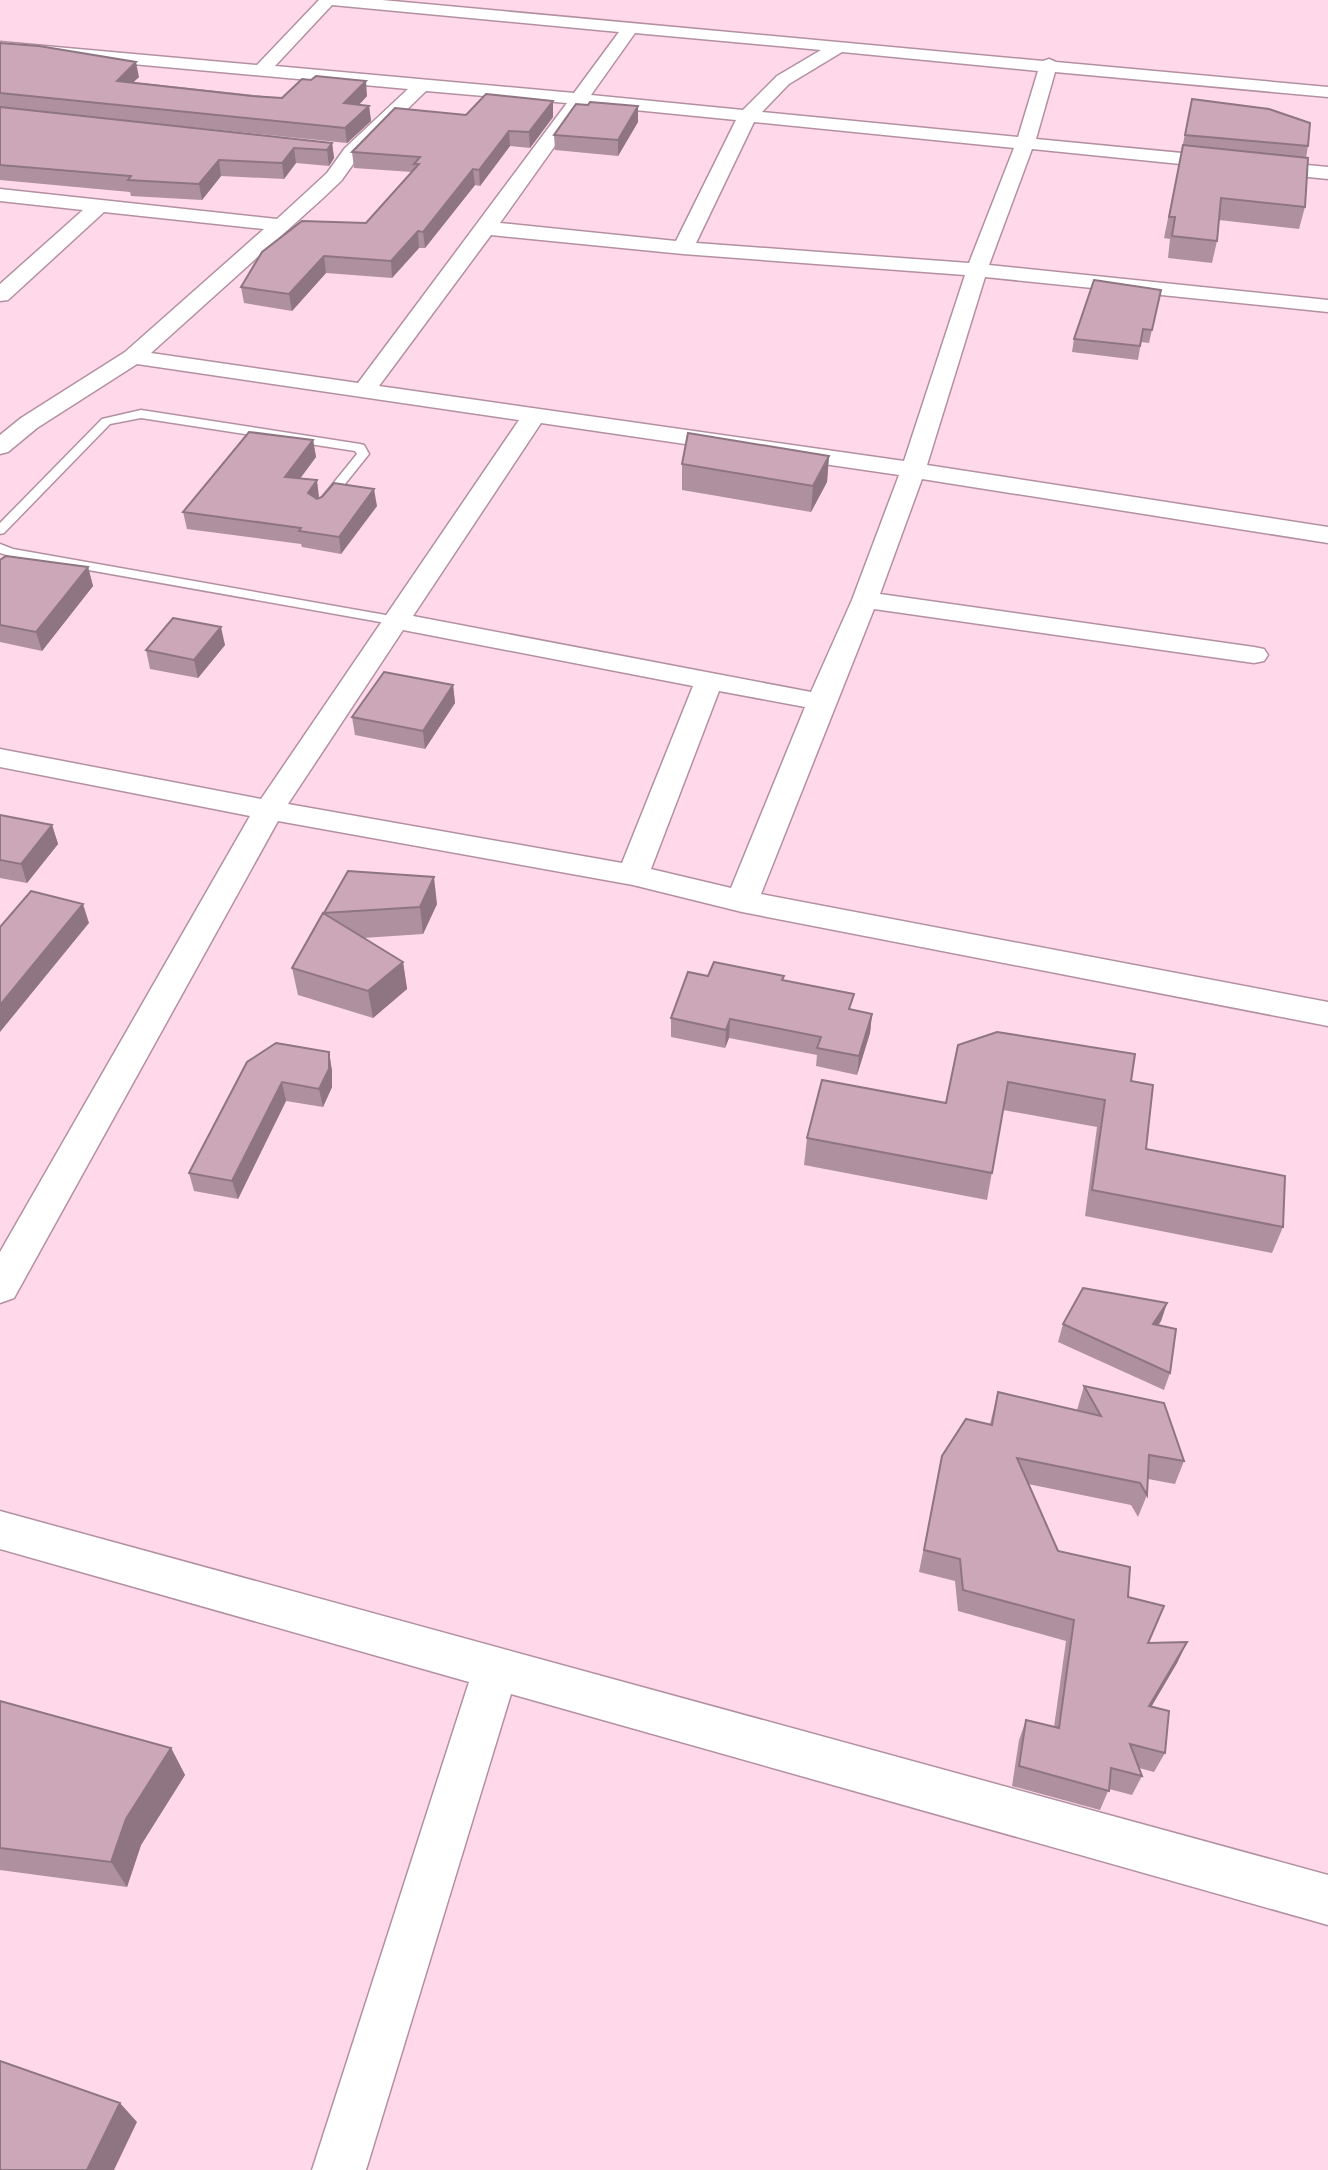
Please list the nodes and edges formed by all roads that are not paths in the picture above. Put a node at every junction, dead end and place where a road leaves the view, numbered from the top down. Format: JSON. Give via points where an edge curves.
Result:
{"nodes":[{"id":1,"x":329,"y":0,"type":"edge"},
{"id":2,"x":631,"y":27,"type":"junction"},
{"id":3,"x":840,"y":46,"type":"junction"},
{"id":4,"x":0,"y":47,"type":"edge"},
{"id":5,"x":1049,"y":64,"type":"junction"},
{"id":6,"x":263,"y":69,"type":"junction"},
{"id":7,"x":423,"y":84,"type":"junction"},
{"id":8,"x":1328,"y":92,"type":"edge"},
{"id":9,"x":578,"y":99,"type":"junction"},
{"id":10,"x":748,"y":115,"type":"junction"},
{"id":11,"x":1026,"y":141,"type":"junction"},
{"id":12,"x":325,"y":149,"type":"edge"},
{"id":13,"x":352,"y":152,"type":"junction"},
{"id":14,"x":1328,"y":173,"type":"edge"},
{"id":15,"x":0,"y":195,"type":"edge"},
{"id":16,"x":99,"y":205,"type":"junction"},
{"id":17,"x":280,"y":225,"type":"junction"},
{"id":18,"x":486,"y":228,"type":"junction"},
{"id":19,"x":683,"y":248,"type":"junction"},
{"id":20,"x":977,"y":270,"type":"junction"},
{"id":21,"x":0,"y":295,"type":"edge"},
{"id":22,"x":1328,"y":306,"type":"edge"},
{"id":23,"x":133,"y":357,"type":"junction"},
{"id":24,"x":365,"y":389,"type":"junction"},
{"id":25,"x":535,"y":414,"type":"junction"},
{"id":26,"x":0,"y":447,"type":"edge"},
{"id":27,"x":913,"y":470,"type":"junction"},
{"id":28,"x":319,"y":509,"type":"edge"},
{"id":29,"x":0,"y":530,"type":"edge"},
{"id":30,"x":1328,"y":534,"type":"edge"},
{"id":31,"x":0,"y":548,"type":"edge"},
{"id":32,"x":864,"y":600,"type":"junction"},
{"id":33,"x":397,"y":621,"type":"junction"},
{"id":34,"x":1254,"y":655,"type":"dead end"},
{"id":35,"x":709,"y":681,"type":"junction"},
{"id":36,"x":821,"y":702,"type":"junction"},
{"id":37,"x":0,"y":758,"type":"edge"},
{"id":38,"x":269,"y":810,"type":"junction"},
{"id":39,"x":633,"y":875,"type":"junction"},
{"id":40,"x":742,"y":901,"type":"junction"},
{"id":41,"x":1328,"y":1014,"type":"edge"},
{"id":42,"x":0,"y":1287,"type":"edge"},
{"id":43,"x":0,"y":1530,"type":"edge"},
{"id":44,"x":496,"y":1669,"type":"junction"},
{"id":45,"x":1328,"y":1900,"type":"edge"},
{"id":46,"x":339,"y":2170,"type":"edge"}],
"edges":[{"from":1,"to":2,"type":"street"},
{"from":1,"to":6,"type":"street"},
{"from":2,"to":3,"type":"street"},
{"from":2,"to":9,"type":"street"},
{"from":3,"to":5,"type":"street"},
{"from":3,"to":10,"type":"street","via":[[783,80]]},
{"from":4,"to":6,"type":"street"},
{"from":5,"to":8,"type":"street"},
{"from":5,"to":11,"type":"street"},
{"from":6,"to":7,"type":"street"},
{"from":7,"to":9,"type":"street"},
{"from":7,"to":13,"type":"street"},
{"from":9,"to":10,"type":"street"},
{"from":9,"to":18,"type":"street"},
{"from":10,"to":11,"type":"street"},
{"from":10,"to":19,"type":"street"},
{"from":11,"to":14,"type":"street"},
{"from":11,"to":20,"type":"street"},
{"from":12,"to":13,"type":"street"},
{"from":13,"to":17,"type":"street","via":[[334,177]]},
{"from":15,"to":16,"type":"street"},
{"from":16,"to":17,"type":"street"},
{"from":16,"to":21,"type":"street"},
{"from":17,"to":23,"type":"street"},
{"from":18,"to":19,"type":"street"},
{"from":18,"to":24,"type":"street"},
{"from":19,"to":20,"type":"street"},
{"from":20,"to":22,"type":"street"},
{"from":20,"to":27,"type":"street"},
{"from":23,"to":24,"type":"street"},
{"from":23,"to":26,"type":"street","via":[[29,423]]},
{"from":24,"to":25,"type":"street"},
{"from":25,"to":27,"type":"street"},
{"from":25,"to":33,"type":"street"},
{"from":27,"to":30,"type":"street"},
{"from":27,"to":32,"type":"street"},
{"from":28,"to":29,"type":"lane","via":[[363,454],[360,448],[141,414],[106,421]]},
{"from":31,"to":33,"type":"lane"},
{"from":32,"to":34,"type":"street"},
{"from":32,"to":36,"type":"street"},
{"from":33,"to":35,"type":"street"},
{"from":33,"to":38,"type":"street"},
{"from":35,"to":36,"type":"street"},
{"from":35,"to":39,"type":"street"},
{"from":36,"to":40,"type":"street"},
{"from":37,"to":38,"type":"street"},
{"from":38,"to":39,"type":"street"},
{"from":38,"to":42,"type":"street"},
{"from":39,"to":40,"type":"street"},
{"from":40,"to":41,"type":"street"},
{"from":43,"to":44,"type":"street"},
{"from":44,"to":45,"type":"street"},
{"from":44,"to":46,"type":"street"}]}
